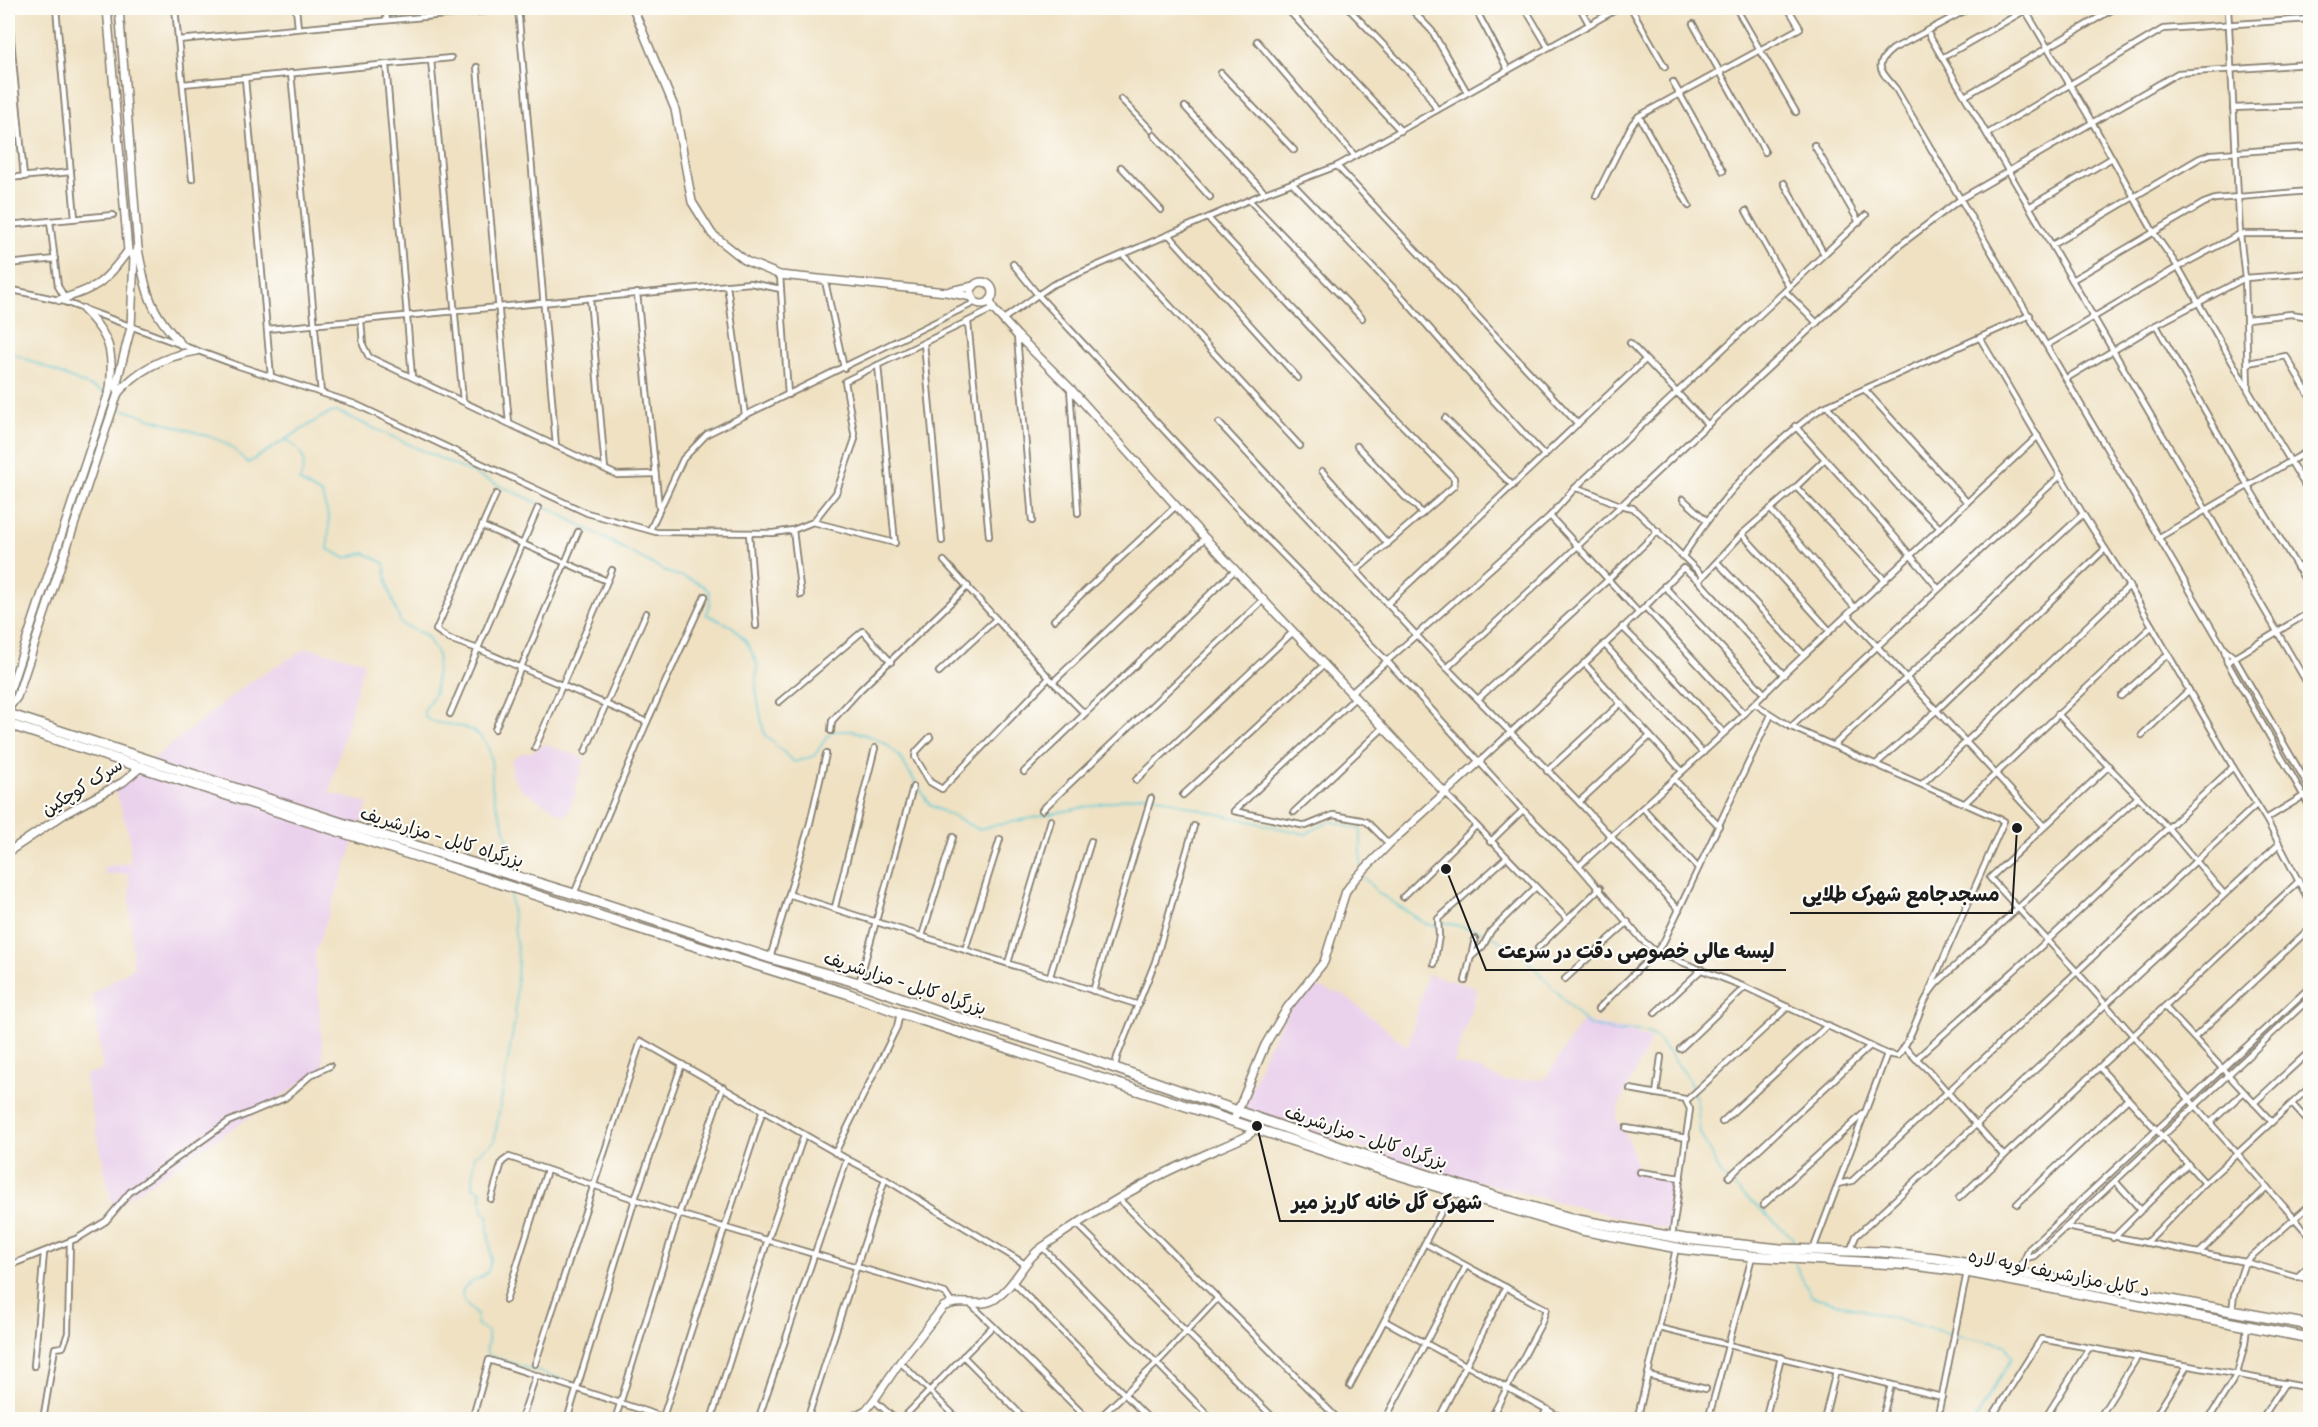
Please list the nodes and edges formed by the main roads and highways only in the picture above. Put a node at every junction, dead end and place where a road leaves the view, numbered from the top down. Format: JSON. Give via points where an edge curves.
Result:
{"nodes":[{"id":1,"x":8,"y":709,"type":"edge"},
{"id":2,"x":8,"y":724,"type":"edge"},
{"id":3,"x":1365,"y":1160,"type":"junction"},
{"id":4,"x":1419,"y":1177,"type":"junction"},
{"id":5,"x":1535,"y":1212,"type":"junction"},
{"id":6,"x":1681,"y":1246,"type":"junction"},
{"id":7,"x":1800,"y":1254,"type":"junction"},
{"id":8,"x":1935,"y":1263,"type":"junction"},
{"id":9,"x":2018,"y":1277,"type":"junction"},
{"id":10,"x":2310,"y":1325,"type":"edge"},
{"id":11,"x":2310,"y":1338,"type":"edge"}],
"edges":[{"from":1,"to":3,"type":"highway","name":"بزرگراه کابل - مزارشریف","via":[[354,827],[859,983],[1115,1067]]},
{"from":2,"to":3,"type":"highway","name":"بزرگراه کابل - مزارشریف","via":[[849,994],[1233,1122]]},
{"from":3,"to":4,"type":"highway","name":"بزرگراه کابل - مزارشریف"},
{"from":4,"to":5,"type":"highway","name":"بزرگراه کابل - مزارشریف"},
{"from":4,"to":5,"type":"highway","name":"بزرگراه کابل - مزارشریف","via":[[1452,1191]]},
{"from":5,"to":6,"type":"highway","name":"بزرگراه کابل - مزارشریف","via":[[1582,1230]]},
{"from":5,"to":6,"type":"highway","name":"بزرگراه کابل - مزارشریف","via":[[1672,1238]]},
{"from":6,"to":7,"type":"highway","name":"بزرگراه کابل - مزارشریف"},
{"from":7,"to":8,"type":"highway","name":"د کابل مزارشریف لویه لاره","via":[[1857,1261]]},
{"from":7,"to":8,"type":"highway","name":"د کابل مزارشریف لویه لاره","via":[[1813,1250],[1850,1251]]},
{"from":8,"to":9,"type":"highway","name":"د کابل مزارشریف لویه لاره"},
{"from":8,"to":9,"type":"highway","name":"د کابل مزارشریف لویه لاره","via":[[1967,1272]]},
{"from":9,"to":10,"type":"highway","name":"د کابل مزارشریف لویه لاره"},
{"from":9,"to":11,"type":"highway","name":"د کابل مزارشریف لویه لاره"}]}
